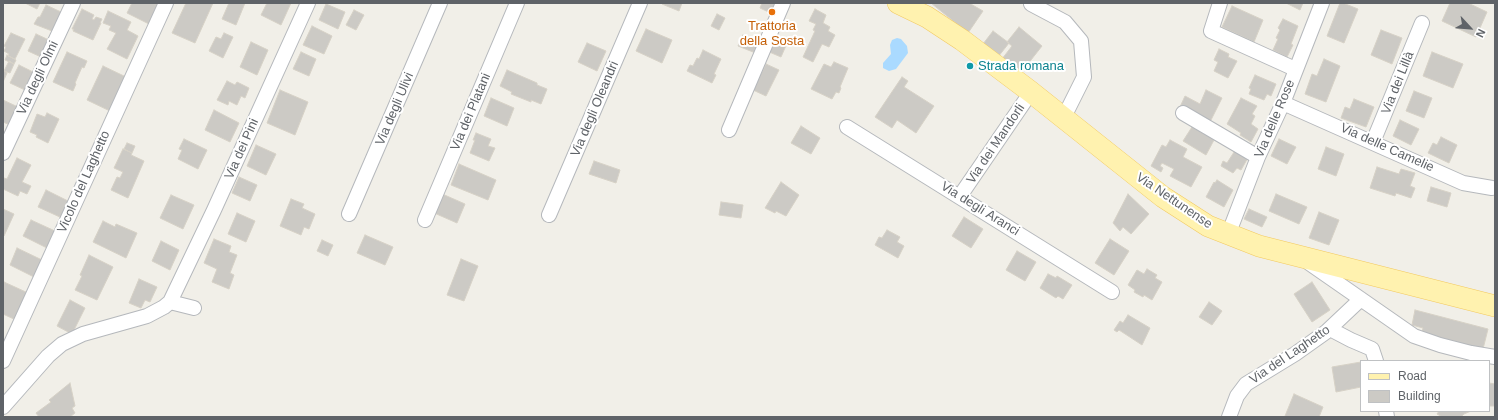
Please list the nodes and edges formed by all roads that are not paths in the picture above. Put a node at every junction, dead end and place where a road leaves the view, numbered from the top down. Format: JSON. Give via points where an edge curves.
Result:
{"nodes":[{"id":1,"x":73,"y":3,"type":"edge"},
{"id":2,"x":166,"y":3,"type":"edge"},
{"id":3,"x":308,"y":3,"type":"edge"},
{"id":4,"x":440,"y":3,"type":"edge"},
{"id":5,"x":517,"y":3,"type":"edge"},
{"id":6,"x":640,"y":3,"type":"edge"},
{"id":7,"x":783,"y":3,"type":"edge"},
{"id":8,"x":898,"y":3,"type":"edge"},
{"id":9,"x":1220,"y":3,"type":"edge"},
{"id":10,"x":1322,"y":3,"type":"edge"},
{"id":11,"x":1031,"y":4,"type":"dead end"},
{"id":12,"x":1422,"y":23,"type":"dead end"},
{"id":13,"x":1296,"y":69,"type":"junction"},
{"id":14,"x":1031,"y":92,"type":"junction"},
{"id":15,"x":1283,"y":103,"type":"junction"},
{"id":16,"x":1184,"y":112,"type":"dead end"},
{"id":17,"x":1064,"y":117,"type":"junction"},
{"id":18,"x":847,"y":127,"type":"dead end"},
{"id":19,"x":729,"y":130,"type":"dead end"},
{"id":20,"x":1373,"y":142,"type":"junction"},
{"id":21,"x":3,"y":153,"type":"edge"},
{"id":22,"x":1258,"y":157,"type":"junction"},
{"id":23,"x":1492,"y":188,"type":"dead end"},
{"id":24,"x":960,"y":196,"type":"junction"},
{"id":25,"x":349,"y":214,"type":"dead end"},
{"id":26,"x":549,"y":215,"type":"dead end"},
{"id":27,"x":425,"y":220,"type":"dead end"},
{"id":28,"x":1228,"y":235,"type":"junction"},
{"id":29,"x":1302,"y":258,"type":"junction"},
{"id":30,"x":1112,"y":292,"type":"dead end"},
{"id":31,"x":1361,"y":299,"type":"junction"},
{"id":32,"x":170,"y":301,"type":"junction"},
{"id":33,"x":1495,"y":306,"type":"edge"},
{"id":34,"x":194,"y":308,"type":"dead end"},
{"id":35,"x":1330,"y":329,"type":"junction"},
{"id":36,"x":1495,"y":358,"type":"edge"},
{"id":37,"x":1376,"y":360,"type":"edge"},
{"id":38,"x":3,"y":362,"type":"edge"},
{"id":39,"x":3,"y":407,"type":"edge"},
{"id":40,"x":1229,"y":417,"type":"edge"}],
"edges":[{"from":1,"to":21,"type":"street","name":"Via degli Olmi"},
{"from":2,"to":38,"type":"street","name":"Vicolo del Laghetto"},
{"from":3,"to":32,"type":"street","name":"Via dei Pini"},
{"from":4,"to":25,"type":"street","name":"Via degli Ulivi"},
{"from":5,"to":27,"type":"street","name":"Via dei Platani"},
{"from":6,"to":26,"type":"street","name":"Via degli Oleandri"},
{"from":7,"to":19,"type":"street"},
{"from":8,"to":14,"type":"main road","name":"Via Nettunense","via":[[962,40]]},
{"from":9,"to":13,"type":"street","via":[[1211,30]]},
{"from":10,"to":13,"type":"street","name":"Via delle Rose"},
{"from":11,"to":17,"type":"street","via":[[1065,22],[1081,41],[1084,77]]},
{"from":12,"to":20,"type":"street","name":"Via dei Lillà"},
{"from":13,"to":15,"type":"street","name":"Via delle Rose"},
{"from":14,"to":17,"type":"main road","name":"Via Nettunense"},
{"from":14,"to":24,"type":"street","name":"Via dei Mandorli"},
{"from":15,"to":20,"type":"street","name":"Via delle Camelie"},
{"from":15,"to":22,"type":"street","name":"Via delle Rose"},
{"from":16,"to":22,"type":"street"},
{"from":17,"to":28,"type":"main road","name":"Via Nettunense","via":[[1163,197],[1198,220]]},
{"from":18,"to":24,"type":"street","name":"Via degli Aranci"},
{"from":20,"to":23,"type":"street","name":"Via delle Camelie","via":[[1463,182]]},
{"from":22,"to":28,"type":"street","name":"Via delle Rose"},
{"from":24,"to":30,"type":"street","name":"Via degli Aranci"},
{"from":28,"to":29,"type":"main road","name":"Via Nettunense"},
{"from":29,"to":31,"type":"street"},
{"from":29,"to":33,"type":"main road","name":"Via Nettunense"},
{"from":31,"to":35,"type":"street","name":"Via del Laghetto"},
{"from":31,"to":36,"type":"street","via":[[1420,339]]},
{"from":32,"to":34,"type":"street"},
{"from":32,"to":39,"type":"street","via":[[148,316],[83,334],[62,344],[48,356]]},
{"from":35,"to":37,"type":"street","via":[[1372,349]]},
{"from":35,"to":40,"type":"street","name":"Via del Laghetto","via":[[1246,384],[1237,396]]}]}
